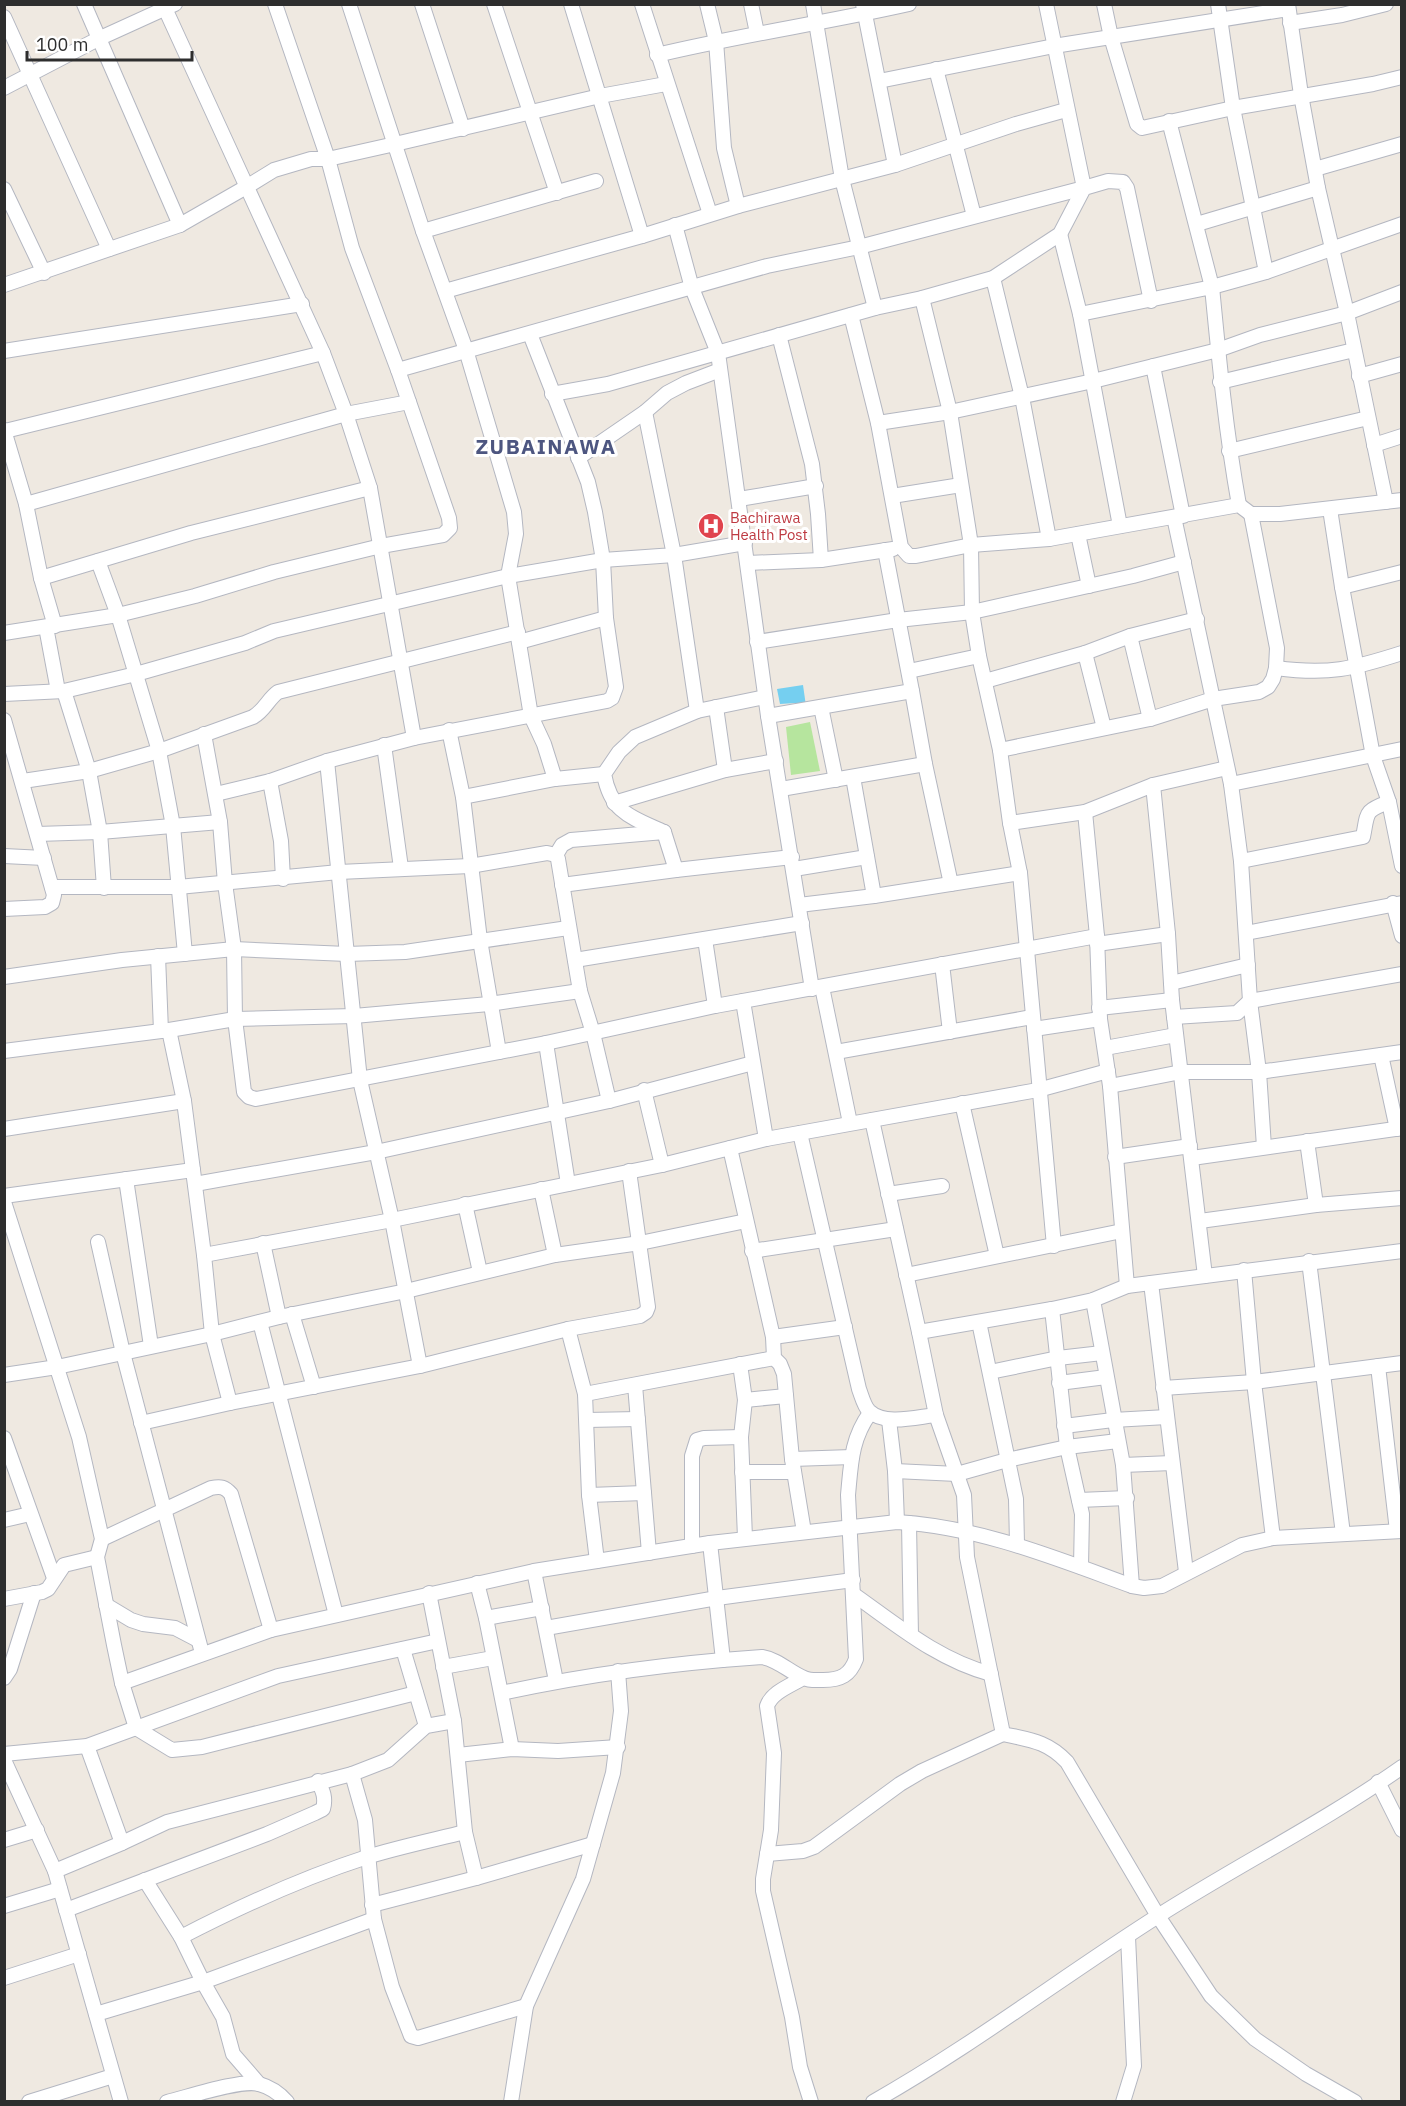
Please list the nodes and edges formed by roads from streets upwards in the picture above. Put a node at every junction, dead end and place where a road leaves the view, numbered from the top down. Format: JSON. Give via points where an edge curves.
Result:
{"nodes":[{"id":1,"x":84,"y":4,"type":"edge"},
{"id":2,"x":275,"y":4,"type":"edge"},
{"id":3,"x":349,"y":4,"type":"edge"},
{"id":4,"x":422,"y":4,"type":"edge"},
{"id":5,"x":494,"y":4,"type":"edge"},
{"id":6,"x":571,"y":4,"type":"edge"},
{"id":7,"x":642,"y":4,"type":"edge"},
{"id":8,"x":707,"y":4,"type":"edge"},
{"id":9,"x":751,"y":4,"type":"edge"},
{"id":10,"x":813,"y":4,"type":"edge"},
{"id":11,"x":909,"y":4,"type":"edge"},
{"id":12,"x":1046,"y":4,"type":"edge"},
{"id":13,"x":1104,"y":4,"type":"edge"},
{"id":14,"x":1218,"y":4,"type":"edge"},
{"id":15,"x":1386,"y":4,"type":"edge"},
{"id":16,"x":168,"y":6,"type":"edge"},
{"id":17,"x":864,"y":9,"type":"edge"},
{"id":18,"x":1289,"y":12,"type":"edge"},
{"id":19,"x":4,"y":17,"type":"edge"},
{"id":20,"x":1220,"y":19,"type":"junction"},
{"id":21,"x":818,"y":23,"type":"junction"},
{"id":22,"x":757,"y":33,"type":"junction"},
{"id":23,"x":1111,"y":38,"type":"junction"},
{"id":24,"x":98,"y":39,"type":"junction"},
{"id":25,"x":716,"y":41,"type":"junction"},
{"id":26,"x":1054,"y":46,"type":"junction"},
{"id":27,"x":657,"y":55,"type":"junction"},
{"id":28,"x":936,"y":69,"type":"junction"},
{"id":29,"x":30,"y":74,"type":"junction"},
{"id":30,"x":1401,"y":76,"type":"edge"},
{"id":31,"x":879,"y":81,"type":"junction"},
{"id":32,"x":666,"y":84,"type":"junction"},
{"id":33,"x":4,"y":88,"type":"edge"},
{"id":34,"x":1301,"y":95,"type":"junction"},
{"id":35,"x":600,"y":96,"type":"junction"},
{"id":36,"x":1233,"y":108,"type":"junction"},
{"id":37,"x":1066,"y":110,"type":"junction"},
{"id":38,"x":531,"y":114,"type":"junction"},
{"id":39,"x":1169,"y":121,"type":"junction"},
{"id":40,"x":463,"y":129,"type":"junction"},
{"id":41,"x":956,"y":143,"type":"junction"},
{"id":42,"x":395,"y":144,"type":"junction"},
{"id":43,"x":1401,"y":144,"type":"edge"},
{"id":44,"x":328,"y":159,"type":"junction"},
{"id":45,"x":895,"y":165,"type":"junction"},
{"id":46,"x":1315,"y":169,"type":"junction"},
{"id":47,"x":842,"y":179,"type":"junction"},
{"id":48,"x":596,"y":181,"type":"dead end"},
{"id":49,"x":248,"y":186,"type":"junction"},
{"id":50,"x":1084,"y":188,"type":"junction"},
{"id":51,"x":1318,"y":188,"type":"junction"},
{"id":52,"x":4,"y":189,"type":"edge"},
{"id":53,"x":557,"y":193,"type":"junction"},
{"id":54,"x":738,"y":206,"type":"junction"},
{"id":55,"x":1253,"y":206,"type":"junction"},
{"id":56,"x":710,"y":214,"type":"junction"},
{"id":57,"x":974,"y":216,"type":"junction"},
{"id":58,"x":1197,"y":224,"type":"junction"},
{"id":59,"x":1401,"y":224,"type":"edge"},
{"id":60,"x":180,"y":225,"type":"junction"},
{"id":61,"x":675,"y":225,"type":"junction"},
{"id":62,"x":423,"y":231,"type":"junction"},
{"id":63,"x":1060,"y":234,"type":"junction"},
{"id":64,"x":642,"y":236,"type":"junction"},
{"id":65,"x":859,"y":247,"type":"junction"},
{"id":66,"x":1331,"y":248,"type":"junction"},
{"id":67,"x":110,"y":249,"type":"junction"},
{"id":68,"x":1266,"y":272,"type":"junction"},
{"id":69,"x":44,"y":273,"type":"junction"},
{"id":70,"x":993,"y":278,"type":"junction"},
{"id":71,"x":4,"y":285,"type":"edge"},
{"id":72,"x":1212,"y":287,"type":"junction"},
{"id":73,"x":692,"y":288,"type":"junction"},
{"id":74,"x":445,"y":291,"type":"junction"},
{"id":75,"x":1401,"y":292,"type":"edge"},
{"id":76,"x":922,"y":298,"type":"junction"},
{"id":77,"x":1151,"y":301,"type":"junction"},
{"id":78,"x":302,"y":304,"type":"junction"},
{"id":79,"x":875,"y":308,"type":"junction"},
{"id":80,"x":1347,"y":313,"type":"junction"},
{"id":81,"x":1080,"y":314,"type":"junction"},
{"id":82,"x":851,"y":315,"type":"junction"},
{"id":83,"x":530,"y":334,"type":"junction"},
{"id":84,"x":779,"y":335,"type":"junction"},
{"id":85,"x":466,"y":350,"type":"junction"},
{"id":86,"x":1218,"y":350,"type":"junction"},
{"id":87,"x":1354,"y":350,"type":"junction"},
{"id":88,"x":4,"y":351,"type":"edge"},
{"id":89,"x":323,"y":353,"type":"junction"},
{"id":90,"x":717,"y":353,"type":"junction"},
{"id":91,"x":1401,"y":364,"type":"edge"},
{"id":92,"x":1153,"y":366,"type":"junction"},
{"id":93,"x":398,"y":370,"type":"junction"},
{"id":94,"x":720,"y":370,"type":"junction"},
{"id":95,"x":1359,"y":376,"type":"junction"},
{"id":96,"x":1093,"y":381,"type":"junction"},
{"id":97,"x":1220,"y":382,"type":"junction"},
{"id":98,"x":552,"y":394,"type":"junction"},
{"id":99,"x":1022,"y":397,"type":"junction"},
{"id":100,"x":409,"y":402,"type":"junction"},
{"id":101,"x":645,"y":412,"type":"junction"},
{"id":102,"x":950,"y":412,"type":"junction"},
{"id":103,"x":346,"y":414,"type":"junction"},
{"id":104,"x":1368,"y":418,"type":"junction"},
{"id":105,"x":878,"y":423,"type":"junction"},
{"id":106,"x":5,"y":430,"type":"edge"},
{"id":107,"x":1401,"y":436,"type":"edge"},
{"id":108,"x":1374,"y":445,"type":"junction"},
{"id":109,"x":1229,"y":451,"type":"junction"},
{"id":110,"x":578,"y":458,"type":"junction"},
{"id":111,"x":10,"y":470,"type":"edge"},
{"id":112,"x":961,"y":485,"type":"junction"},
{"id":113,"x":816,"y":486,"type":"junction"},
{"id":114,"x":370,"y":488,"type":"junction"},
{"id":115,"x":892,"y":496,"type":"junction"},
{"id":116,"x":739,"y":499,"type":"junction"},
{"id":117,"x":1401,"y":500,"type":"edge"},
{"id":118,"x":1386,"y":502,"type":"junction"},
{"id":119,"x":26,"y":504,"type":"junction"},
{"id":120,"x":1239,"y":505,"type":"junction"},
{"id":121,"x":1330,"y":508,"type":"junction"},
{"id":122,"x":1251,"y":514,"type":"junction"},
{"id":123,"x":1179,"y":517,"type":"junction"},
{"id":124,"x":1120,"y":526,"type":"junction"},
{"id":125,"x":1078,"y":534,"type":"junction"},
{"id":126,"x":1049,"y":539,"type":"junction"},
{"id":127,"x":745,"y":543,"type":"junction"},
{"id":128,"x":971,"y":545,"type":"junction"},
{"id":129,"x":381,"y":546,"type":"junction"},
{"id":130,"x":901,"y":547,"type":"junction"},
{"id":131,"x":885,"y":550,"type":"junction"},
{"id":132,"x":674,"y":555,"type":"junction"},
{"id":133,"x":603,"y":560,"type":"junction"},
{"id":134,"x":821,"y":560,"type":"junction"},
{"id":135,"x":98,"y":561,"type":"junction"},
{"id":136,"x":1184,"y":562,"type":"junction"},
{"id":137,"x":748,"y":563,"type":"junction"},
{"id":138,"x":1401,"y":572,"type":"edge"},
{"id":139,"x":508,"y":576,"type":"junction"},
{"id":140,"x":41,"y":578,"type":"junction"},
{"id":141,"x":1089,"y":586,"type":"junction"},
{"id":142,"x":1342,"y":587,"type":"junction"},
{"id":143,"x":390,"y":604,"type":"junction"},
{"id":144,"x":972,"y":612,"type":"junction"},
{"id":145,"x":118,"y":615,"type":"junction"},
{"id":146,"x":606,"y":618,"type":"junction"},
{"id":147,"x":898,"y":620,"type":"junction"},
{"id":148,"x":1197,"y":620,"type":"junction"},
{"id":149,"x":51,"y":626,"type":"junction"},
{"id":150,"x":4,"y":633,"type":"edge"},
{"id":151,"x":1130,"y":636,"type":"junction"},
{"id":152,"x":518,"y":637,"type":"junction"},
{"id":153,"x":757,"y":642,"type":"junction"},
{"id":154,"x":1401,"y":653,"type":"edge"},
{"id":155,"x":1084,"y":654,"type":"junction"},
{"id":156,"x":979,"y":656,"type":"junction"},
{"id":157,"x":400,"y":661,"type":"junction"},
{"id":158,"x":1358,"y":667,"type":"junction"},
{"id":159,"x":1276,"y":668,"type":"junction"},
{"id":160,"x":909,"y":671,"type":"junction"},
{"id":161,"x":136,"y":674,"type":"junction"},
{"id":162,"x":985,"y":681,"type":"junction"},
{"id":163,"x":61,"y":691,"type":"junction"},
{"id":164,"x":912,"y":691,"type":"junction"},
{"id":165,"x":4,"y":694,"type":"edge"},
{"id":166,"x":765,"y":697,"type":"junction"},
{"id":167,"x":1213,"y":699,"type":"junction"},
{"id":168,"x":716,"y":707,"type":"junction"},
{"id":169,"x":821,"y":707,"type":"junction"},
{"id":170,"x":697,"y":711,"type":"junction"},
{"id":171,"x":531,"y":716,"type":"junction"},
{"id":172,"x":768,"y":716,"type":"junction"},
{"id":173,"x":1150,"y":719,"type":"junction"},
{"id":174,"x":4,"y":720,"type":"edge"},
{"id":175,"x":1104,"y":728,"type":"junction"},
{"id":176,"x":449,"y":730,"type":"junction"},
{"id":177,"x":204,"y":734,"type":"junction"},
{"id":178,"x":414,"y":738,"type":"junction"},
{"id":179,"x":384,"y":745,"type":"junction"},
{"id":180,"x":1401,"y":749,"type":"edge"},
{"id":181,"x":1000,"y":750,"type":"junction"},
{"id":182,"x":159,"y":751,"type":"junction"},
{"id":183,"x":9,"y":753,"type":"edge"},
{"id":184,"x":1373,"y":756,"type":"junction"},
{"id":185,"x":327,"y":760,"type":"junction"},
{"id":186,"x":777,"y":761,"type":"junction"},
{"id":187,"x":925,"y":764,"type":"junction"},
{"id":188,"x":1227,"y":768,"type":"junction"},
{"id":189,"x":725,"y":770,"type":"junction"},
{"id":190,"x":89,"y":771,"type":"junction"},
{"id":191,"x":604,"y":774,"type":"junction"},
{"id":192,"x":854,"y":777,"type":"junction"},
{"id":193,"x":555,"y":779,"type":"junction"},
{"id":194,"x":836,"y":780,"type":"junction"},
{"id":195,"x":23,"y":781,"type":"junction"},
{"id":196,"x":270,"y":781,"type":"junction"},
{"id":197,"x":1153,"y":784,"type":"junction"},
{"id":198,"x":1231,"y":784,"type":"junction"},
{"id":199,"x":781,"y":789,"type":"junction"},
{"id":200,"x":216,"y":794,"type":"junction"},
{"id":201,"x":463,"y":797,"type":"junction"},
{"id":202,"x":1389,"y":802,"type":"junction"},
{"id":203,"x":614,"y":803,"type":"junction"},
{"id":204,"x":1085,"y":812,"type":"junction"},
{"id":205,"x":220,"y":822,"type":"junction"},
{"id":206,"x":1010,"y":824,"type":"junction"},
{"id":207,"x":173,"y":826,"type":"junction"},
{"id":208,"x":100,"y":832,"type":"junction"},
{"id":209,"x":664,"y":832,"type":"junction"},
{"id":210,"x":37,"y":834,"type":"junction"},
{"id":211,"x":555,"y":855,"type":"junction"},
{"id":212,"x":4,"y":856,"type":"edge"},
{"id":213,"x":867,"y":857,"type":"junction"},
{"id":214,"x":44,"y":858,"type":"junction"},
{"id":215,"x":1241,"y":861,"type":"junction"},
{"id":216,"x":793,"y":863,"type":"junction"},
{"id":217,"x":1401,"y":863,"type":"edge"},
{"id":218,"x":470,"y":866,"type":"junction"},
{"id":219,"x":401,"y":868,"type":"junction"},
{"id":220,"x":676,"y":870,"type":"junction"},
{"id":221,"x":339,"y":872,"type":"junction"},
{"id":222,"x":1020,"y":873,"type":"junction"},
{"id":223,"x":283,"y":879,"type":"junction"},
{"id":224,"x":225,"y":883,"type":"junction"},
{"id":225,"x":951,"y":884,"type":"junction"},
{"id":226,"x":562,"y":885,"type":"junction"},
{"id":227,"x":52,"y":887,"type":"junction"},
{"id":228,"x":178,"y":887,"type":"junction"},
{"id":229,"x":104,"y":888,"type":"junction"},
{"id":230,"x":874,"y":896,"type":"junction"},
{"id":231,"x":1397,"y":903,"type":"edge"},
{"id":232,"x":799,"y":905,"type":"junction"},
{"id":233,"x":4,"y":909,"type":"edge"},
{"id":234,"x":802,"y":923,"type":"junction"},
{"id":235,"x":568,"y":928,"type":"junction"},
{"id":236,"x":1246,"y":933,"type":"junction"},
{"id":237,"x":1168,"y":934,"type":"junction"},
{"id":238,"x":1401,"y":936,"type":"edge"},
{"id":239,"x":705,"y":939,"type":"junction"},
{"id":240,"x":480,"y":940,"type":"junction"},
{"id":241,"x":1097,"y":940,"type":"junction"},
{"id":242,"x":1027,"y":947,"type":"junction"},
{"id":243,"x":234,"y":950,"type":"junction"},
{"id":244,"x":185,"y":954,"type":"junction"},
{"id":245,"x":347,"y":954,"type":"junction"},
{"id":246,"x":158,"y":957,"type":"junction"},
{"id":247,"x":574,"y":960,"type":"junction"},
{"id":248,"x":942,"y":964,"type":"junction"},
{"id":249,"x":1248,"y":965,"type":"junction"},
{"id":250,"x":1401,"y":974,"type":"edge"},
{"id":251,"x":4,"y":977,"type":"edge"},
{"id":252,"x":1171,"y":983,"type":"junction"},
{"id":253,"x":817,"y":988,"type":"junction"},
{"id":254,"x":580,"y":991,"type":"junction"},
{"id":255,"x":1172,"y":1000,"type":"junction"},
{"id":256,"x":743,"y":1001,"type":"junction"},
{"id":257,"x":1250,"y":1001,"type":"junction"},
{"id":258,"x":489,"y":1004,"type":"junction"},
{"id":259,"x":715,"y":1006,"type":"junction"},
{"id":260,"x":1100,"y":1014,"type":"junction"},
{"id":261,"x":354,"y":1016,"type":"junction"},
{"id":262,"x":1174,"y":1017,"type":"junction"},
{"id":263,"x":235,"y":1019,"type":"junction"},
{"id":264,"x":1033,"y":1023,"type":"junction"},
{"id":265,"x":165,"y":1030,"type":"junction"},
{"id":266,"x":950,"y":1032,"type":"junction"},
{"id":267,"x":593,"y":1033,"type":"junction"},
{"id":268,"x":1176,"y":1035,"type":"junction"},
{"id":269,"x":546,"y":1043,"type":"junction"},
{"id":270,"x":1105,"y":1048,"type":"junction"},
{"id":271,"x":4,"y":1051,"type":"edge"},
{"id":272,"x":499,"y":1052,"type":"junction"},
{"id":273,"x":836,"y":1052,"type":"junction"},
{"id":274,"x":1401,"y":1052,"type":"edge"},
{"id":275,"x":1381,"y":1055,"type":"junction"},
{"id":276,"x":753,"y":1063,"type":"junction"},
{"id":277,"x":1108,"y":1071,"type":"junction"},
{"id":278,"x":1181,"y":1072,"type":"junction"},
{"id":279,"x":1259,"y":1072,"type":"junction"},
{"id":280,"x":360,"y":1080,"type":"junction"},
{"id":281,"x":1110,"y":1086,"type":"junction"},
{"id":282,"x":644,"y":1090,"type":"junction"},
{"id":283,"x":1038,"y":1090,"type":"junction"},
{"id":284,"x":184,"y":1101,"type":"junction"},
{"id":285,"x":609,"y":1101,"type":"junction"},
{"id":286,"x":962,"y":1103,"type":"junction"},
{"id":287,"x":557,"y":1112,"type":"junction"},
{"id":288,"x":872,"y":1120,"type":"junction"},
{"id":289,"x":850,"y":1123,"type":"junction"},
{"id":290,"x":4,"y":1129,"type":"edge"},
{"id":291,"x":1399,"y":1129,"type":"edge"},
{"id":292,"x":800,"y":1133,"type":"junction"},
{"id":293,"x":766,"y":1139,"type":"junction"},
{"id":294,"x":1307,"y":1141,"type":"junction"},
{"id":295,"x":1264,"y":1147,"type":"junction"},
{"id":296,"x":730,"y":1148,"type":"junction"},
{"id":297,"x":376,"y":1152,"type":"junction"},
{"id":298,"x":1191,"y":1152,"type":"junction"},
{"id":299,"x":1115,"y":1157,"type":"junction"},
{"id":300,"x":662,"y":1165,"type":"junction"},
{"id":301,"x":193,"y":1170,"type":"junction"},
{"id":302,"x":629,"y":1171,"type":"junction"},
{"id":303,"x":126,"y":1179,"type":"junction"},
{"id":304,"x":195,"y":1184,"type":"junction"},
{"id":305,"x":568,"y":1184,"type":"junction"},
{"id":306,"x":942,"y":1186,"type":"dead end"},
{"id":307,"x":541,"y":1189,"type":"junction"},
{"id":308,"x":888,"y":1194,"type":"junction"},
{"id":309,"x":4,"y":1196,"type":"edge"},
{"id":310,"x":1401,"y":1198,"type":"edge"},
{"id":311,"x":4,"y":1202,"type":"edge"},
{"id":312,"x":465,"y":1204,"type":"junction"},
{"id":313,"x":1316,"y":1205,"type":"junction"},
{"id":314,"x":392,"y":1220,"type":"junction"},
{"id":315,"x":746,"y":1221,"type":"junction"},
{"id":316,"x":1200,"y":1221,"type":"junction"},
{"id":317,"x":896,"y":1229,"type":"junction"},
{"id":318,"x":1122,"y":1231,"type":"junction"},
{"id":319,"x":825,"y":1241,"type":"junction"},
{"id":320,"x":98,"y":1242,"type":"dead end"},
{"id":321,"x":639,"y":1243,"type":"junction"},
{"id":322,"x":263,"y":1244,"type":"junction"},
{"id":323,"x":1054,"y":1246,"type":"junction"},
{"id":324,"x":752,"y":1251,"type":"junction"},
{"id":325,"x":1401,"y":1251,"type":"edge"},
{"id":326,"x":204,"y":1255,"type":"junction"},
{"id":327,"x":555,"y":1255,"type":"junction"},
{"id":328,"x":997,"y":1256,"type":"junction"},
{"id":329,"x":1309,"y":1261,"type":"junction"},
{"id":330,"x":1244,"y":1270,"type":"junction"},
{"id":331,"x":480,"y":1272,"type":"junction"},
{"id":332,"x":906,"y":1275,"type":"junction"},
{"id":333,"x":1205,"y":1276,"type":"junction"},
{"id":334,"x":1151,"y":1283,"type":"junction"},
{"id":335,"x":1127,"y":1286,"type":"junction"},
{"id":336,"x":406,"y":1291,"type":"junction"},
{"id":337,"x":1093,"y":1300,"type":"junction"},
{"id":338,"x":1052,"y":1309,"type":"junction"},
{"id":339,"x":286,"y":1316,"type":"junction"},
{"id":340,"x":260,"y":1322,"type":"junction"},
{"id":341,"x":979,"y":1322,"type":"junction"},
{"id":342,"x":845,"y":1328,"type":"junction"},
{"id":343,"x":568,"y":1329,"type":"junction"},
{"id":344,"x":919,"y":1332,"type":"junction"},
{"id":345,"x":212,"y":1334,"type":"junction"},
{"id":346,"x":773,"y":1337,"type":"junction"},
{"id":347,"x":151,"y":1346,"type":"junction"},
{"id":348,"x":123,"y":1353,"type":"junction"},
{"id":349,"x":1102,"y":1353,"type":"junction"},
{"id":350,"x":774,"y":1358,"type":"junction"},
{"id":351,"x":1058,"y":1359,"type":"junction"},
{"id":352,"x":740,"y":1364,"type":"junction"},
{"id":353,"x":1401,"y":1364,"type":"edge"},
{"id":354,"x":420,"y":1366,"type":"junction"},
{"id":355,"x":1378,"y":1366,"type":"junction"},
{"id":356,"x":57,"y":1367,"type":"junction"},
{"id":357,"x":990,"y":1372,"type":"junction"},
{"id":358,"x":1323,"y":1373,"type":"junction"},
{"id":359,"x":4,"y":1375,"type":"edge"},
{"id":360,"x":1106,"y":1377,"type":"junction"},
{"id":361,"x":1254,"y":1382,"type":"junction"},
{"id":362,"x":1059,"y":1383,"type":"junction"},
{"id":363,"x":635,"y":1385,"type":"junction"},
{"id":364,"x":314,"y":1387,"type":"junction"},
{"id":365,"x":1163,"y":1389,"type":"junction"},
{"id":366,"x":280,"y":1393,"type":"junction"},
{"id":367,"x":585,"y":1395,"type":"junction"},
{"id":368,"x":786,"y":1396,"type":"junction"},
{"id":369,"x":745,"y":1400,"type":"junction"},
{"id":370,"x":230,"y":1403,"type":"junction"},
{"id":371,"x":870,"y":1413,"type":"junction"},
{"id":372,"x":936,"y":1415,"type":"junction"},
{"id":373,"x":1167,"y":1417,"type":"junction"},
{"id":374,"x":638,"y":1419,"type":"junction"},
{"id":375,"x":587,"y":1420,"type":"junction"},
{"id":376,"x":890,"y":1420,"type":"junction"},
{"id":377,"x":1113,"y":1420,"type":"junction"},
{"id":378,"x":141,"y":1423,"type":"junction"},
{"id":379,"x":1064,"y":1426,"type":"junction"},
{"id":380,"x":741,"y":1437,"type":"junction"},
{"id":381,"x":1118,"y":1441,"type":"junction"},
{"id":382,"x":6,"y":1447,"type":"edge"},
{"id":383,"x":1066,"y":1447,"type":"junction"},
{"id":384,"x":852,"y":1456,"type":"junction"},
{"id":385,"x":1007,"y":1460,"type":"junction"},
{"id":386,"x":1172,"y":1463,"type":"junction"},
{"id":387,"x":793,"y":1465,"type":"junction"},
{"id":388,"x":1123,"y":1465,"type":"junction"},
{"id":389,"x":742,"y":1472,"type":"junction"},
{"id":390,"x":895,"y":1472,"type":"junction"},
{"id":391,"x":957,"y":1474,"type":"junction"},
{"id":392,"x":644,"y":1493,"type":"junction"},
{"id":393,"x":589,"y":1496,"type":"junction"},
{"id":394,"x":1127,"y":1498,"type":"junction"},
{"id":395,"x":1078,"y":1500,"type":"junction"},
{"id":396,"x":164,"y":1510,"type":"junction"},
{"id":397,"x":30,"y":1514,"type":"junction"},
{"id":398,"x":4,"y":1520,"type":"edge"},
{"id":399,"x":903,"y":1522,"type":"junction"},
{"id":400,"x":850,"y":1527,"type":"junction"},
{"id":401,"x":965,"y":1530,"type":"junction"},
{"id":402,"x":1399,"y":1531,"type":"edge"},
{"id":403,"x":804,"y":1532,"type":"junction"},
{"id":404,"x":1343,"y":1534,"type":"junction"},
{"id":405,"x":745,"y":1538,"type":"junction"},
{"id":406,"x":1273,"y":1538,"type":"junction"},
{"id":407,"x":102,"y":1539,"type":"junction"},
{"id":408,"x":710,"y":1543,"type":"junction"},
{"id":409,"x":1017,"y":1544,"type":"junction"},
{"id":410,"x":692,"y":1546,"type":"junction"},
{"id":411,"x":649,"y":1553,"type":"junction"},
{"id":412,"x":97,"y":1557,"type":"junction"},
{"id":413,"x":597,"y":1561,"type":"junction"},
{"id":414,"x":1081,"y":1567,"type":"junction"},
{"id":415,"x":534,"y":1571,"type":"junction"},
{"id":416,"x":1186,"y":1572,"type":"junction"},
{"id":417,"x":54,"y":1578,"type":"junction"},
{"id":418,"x":477,"y":1583,"type":"junction"},
{"id":419,"x":1132,"y":1586,"type":"junction"},
{"id":420,"x":853,"y":1587,"type":"junction"},
{"id":421,"x":34,"y":1593,"type":"junction"},
{"id":422,"x":429,"y":1593,"type":"junction"},
{"id":423,"x":717,"y":1598,"type":"junction"},
{"id":424,"x":4,"y":1599,"type":"edge"},
{"id":425,"x":106,"y":1605,"type":"junction"},
{"id":426,"x":542,"y":1608,"type":"junction"},
{"id":427,"x":336,"y":1615,"type":"junction"},
{"id":428,"x":486,"y":1618,"type":"junction"},
{"id":429,"x":546,"y":1628,"type":"junction"},
{"id":430,"x":271,"y":1630,"type":"junction"},
{"id":431,"x":912,"y":1635,"type":"junction"},
{"id":432,"x":438,"y":1641,"type":"junction"},
{"id":433,"x":200,"y":1647,"type":"junction"},
{"id":434,"x":403,"y":1649,"type":"junction"},
{"id":435,"x":493,"y":1658,"type":"junction"},
{"id":436,"x":723,"y":1659,"type":"junction"},
{"id":437,"x":444,"y":1667,"type":"junction"},
{"id":438,"x":618,"y":1671,"type":"junction"},
{"id":439,"x":991,"y":1674,"type":"junction"},
{"id":440,"x":4,"y":1678,"type":"edge"},
{"id":441,"x":803,"y":1678,"type":"junction"},
{"id":442,"x":556,"y":1681,"type":"junction"},
{"id":443,"x":122,"y":1683,"type":"junction"},
{"id":444,"x":416,"y":1693,"type":"junction"},
{"id":445,"x":502,"y":1694,"type":"junction"},
{"id":446,"x":454,"y":1720,"type":"junction"},
{"id":447,"x":426,"y":1726,"type":"junction"},
{"id":448,"x":136,"y":1728,"type":"junction"},
{"id":449,"x":1003,"y":1734,"type":"junction"},
{"id":450,"x":87,"y":1746,"type":"junction"},
{"id":451,"x":618,"y":1747,"type":"junction"},
{"id":452,"x":512,"y":1749,"type":"junction"},
{"id":453,"x":4,"y":1754,"type":"edge"},
{"id":454,"x":458,"y":1755,"type":"junction"},
{"id":455,"x":4,"y":1760,"type":"edge"},
{"id":456,"x":1401,"y":1767,"type":"edge"},
{"id":457,"x":352,"y":1774,"type":"junction"},
{"id":458,"x":318,"y":1781,"type":"junction"},
{"id":459,"x":1378,"y":1782,"type":"junction"},
{"id":460,"x":37,"y":1830,"type":"junction"},
{"id":461,"x":1401,"y":1830,"type":"edge"},
{"id":462,"x":465,"y":1832,"type":"junction"},
{"id":463,"x":4,"y":1840,"type":"edge"},
{"id":464,"x":122,"y":1843,"type":"junction"},
{"id":465,"x":593,"y":1844,"type":"junction"},
{"id":466,"x":767,"y":1854,"type":"junction"},
{"id":467,"x":368,"y":1856,"type":"junction"},
{"id":468,"x":55,"y":1871,"type":"junction"},
{"id":469,"x":476,"y":1878,"type":"junction"},
{"id":470,"x":145,"y":1880,"type":"junction"},
{"id":471,"x":60,"y":1889,"type":"junction"},
{"id":472,"x":4,"y":1905,"type":"edge"},
{"id":473,"x":66,"y":1910,"type":"junction"},
{"id":474,"x":373,"y":1912,"type":"junction"},
{"id":475,"x":1158,"y":1916,"type":"junction"},
{"id":476,"x":181,"y":1936,"type":"junction"},
{"id":477,"x":1128,"y":1937,"type":"junction"},
{"id":478,"x":79,"y":1954,"type":"junction"},
{"id":479,"x":4,"y":1978,"type":"edge"},
{"id":480,"x":203,"y":1982,"type":"junction"},
{"id":481,"x":526,"y":2006,"type":"junction"},
{"id":482,"x":96,"y":2014,"type":"junction"},
{"id":483,"x":113,"y":2076,"type":"junction"},
{"id":484,"x":258,"y":2084,"type":"junction"},
{"id":485,"x":29,"y":2102,"type":"edge"},
{"id":486,"x":120,"y":2102,"type":"edge"},
{"id":487,"x":167,"y":2102,"type":"edge"},
{"id":488,"x":287,"y":2102,"type":"edge"},
{"id":489,"x":511,"y":2102,"type":"edge"},
{"id":490,"x":811,"y":2102,"type":"edge"},
{"id":491,"x":873,"y":2102,"type":"edge"},
{"id":492,"x":1123,"y":2102,"type":"edge"},
{"id":493,"x":1355,"y":2102,"type":"edge"}],
"edges":[{"from":1,"to":24,"type":"street"},
{"from":2,"to":44,"type":"street"},
{"from":3,"to":42,"type":"street"},
{"from":4,"to":40,"type":"street"},
{"from":5,"to":38,"type":"street"},
{"from":6,"to":35,"type":"street"},
{"from":7,"to":27,"type":"street"},
{"from":8,"to":25,"type":"street"},
{"from":9,"to":22,"type":"street"},
{"from":10,"to":21,"type":"street"},
{"from":11,"to":17,"type":"street"},
{"from":12,"to":26,"type":"street"},
{"from":13,"to":23,"type":"street"},
{"from":14,"to":20,"type":"street"},
{"from":15,"to":18,"type":"street","via":[[1342,15]]},
{"from":16,"to":24,"type":"street"},
{"from":16,"to":49,"type":"street"},
{"from":17,"to":21,"type":"street"},
{"from":17,"to":31,"type":"street"},
{"from":18,"to":20,"type":"street"},
{"from":18,"to":34,"type":"street"},
{"from":19,"to":29,"type":"street"},
{"from":20,"to":23,"type":"street"},
{"from":20,"to":36,"type":"street"},
{"from":21,"to":22,"type":"street"},
{"from":21,"to":47,"type":"street"},
{"from":22,"to":25,"type":"street"},
{"from":23,"to":26,"type":"street"},
{"from":23,"to":39,"type":"street","via":[[1138,127]]},
{"from":24,"to":29,"type":"street"},
{"from":24,"to":60,"type":"street"},
{"from":25,"to":27,"type":"street"},
{"from":25,"to":54,"type":"street","via":[[724,147]]},
{"from":26,"to":28,"type":"street"},
{"from":26,"to":37,"type":"street"},
{"from":27,"to":32,"type":"street"},
{"from":28,"to":31,"type":"street"},
{"from":28,"to":41,"type":"street"},
{"from":29,"to":33,"type":"street"},
{"from":29,"to":67,"type":"street"},
{"from":30,"to":34,"type":"street"},
{"from":31,"to":45,"type":"street"},
{"from":32,"to":35,"type":"street"},
{"from":32,"to":56,"type":"street"},
{"from":34,"to":36,"type":"street"},
{"from":34,"to":46,"type":"street"},
{"from":35,"to":38,"type":"street"},
{"from":35,"to":64,"type":"street"},
{"from":36,"to":39,"type":"street"},
{"from":36,"to":55,"type":"street"},
{"from":37,"to":41,"type":"street"},
{"from":37,"to":50,"type":"street"},
{"from":38,"to":40,"type":"street"},
{"from":38,"to":53,"type":"street"},
{"from":39,"to":58,"type":"street"},
{"from":40,"to":42,"type":"street"},
{"from":41,"to":45,"type":"street"},
{"from":41,"to":57,"type":"street"},
{"from":42,"to":44,"type":"street"},
{"from":42,"to":62,"type":"street"},
{"from":43,"to":46,"type":"street"},
{"from":44,"to":49,"type":"street","via":[[311,159],[274,170]]},
{"from":44,"to":93,"type":"street","via":[[352,248]]},
{"from":45,"to":47,"type":"street"},
{"from":46,"to":51,"type":"street"},
{"from":47,"to":54,"type":"street"},
{"from":47,"to":65,"type":"street"},
{"from":48,"to":53,"type":"street"},
{"from":49,"to":60,"type":"street"},
{"from":49,"to":78,"type":"street"},
{"from":50,"to":57,"type":"street"},
{"from":50,"to":63,"type":"street"},
{"from":50,"to":77,"type":"street","via":[[1108,181],[1123,182]]},
{"from":51,"to":55,"type":"street"},
{"from":51,"to":66,"type":"street"},
{"from":52,"to":69,"type":"street"},
{"from":53,"to":62,"type":"street"},
{"from":54,"to":56,"type":"street"},
{"from":55,"to":58,"type":"street"},
{"from":55,"to":68,"type":"street"},
{"from":56,"to":61,"type":"street"},
{"from":57,"to":65,"type":"street"},
{"from":58,"to":72,"type":"street"},
{"from":59,"to":66,"type":"street"},
{"from":60,"to":67,"type":"street"},
{"from":61,"to":64,"type":"street"},
{"from":61,"to":73,"type":"street"},
{"from":62,"to":74,"type":"street"},
{"from":63,"to":70,"type":"street"},
{"from":63,"to":81,"type":"street"},
{"from":64,"to":74,"type":"street"},
{"from":65,"to":73,"type":"street","via":[[767,266]]},
{"from":65,"to":79,"type":"street"},
{"from":66,"to":68,"type":"street"},
{"from":66,"to":80,"type":"street"},
{"from":67,"to":69,"type":"street"},
{"from":68,"to":72,"type":"street"},
{"from":69,"to":71,"type":"street"},
{"from":70,"to":76,"type":"street"},
{"from":70,"to":99,"type":"street"},
{"from":72,"to":77,"type":"street"},
{"from":72,"to":86,"type":"street"},
{"from":73,"to":83,"type":"street"},
{"from":73,"to":90,"type":"street"},
{"from":74,"to":85,"type":"street"},
{"from":75,"to":80,"type":"street"},
{"from":76,"to":79,"type":"street"},
{"from":76,"to":102,"type":"street"},
{"from":77,"to":81,"type":"street"},
{"from":78,"to":88,"type":"street"},
{"from":78,"to":89,"type":"street"},
{"from":79,"to":82,"type":"street"},
{"from":80,"to":86,"type":"street"},
{"from":80,"to":87,"type":"street"},
{"from":81,"to":96,"type":"street"},
{"from":82,"to":84,"type":"street"},
{"from":82,"to":105,"type":"street"},
{"from":83,"to":85,"type":"street"},
{"from":83,"to":98,"type":"street"},
{"from":84,"to":90,"type":"street"},
{"from":84,"to":113,"type":"street"},
{"from":85,"to":93,"type":"street"},
{"from":85,"to":139,"type":"street","via":[[514,512],[516,534]]},
{"from":86,"to":92,"type":"street"},
{"from":86,"to":97,"type":"street"},
{"from":87,"to":95,"type":"street"},
{"from":87,"to":97,"type":"street"},
{"from":89,"to":103,"type":"street"},
{"from":89,"to":106,"type":"street"},
{"from":90,"to":94,"type":"street"},
{"from":90,"to":98,"type":"street","via":[[608,384]]},
{"from":91,"to":95,"type":"street"},
{"from":92,"to":96,"type":"street"},
{"from":92,"to":123,"type":"street"},
{"from":93,"to":100,"type":"street"},
{"from":94,"to":101,"type":"street","via":[[676,388]]},
{"from":94,"to":116,"type":"street"},
{"from":95,"to":104,"type":"street"},
{"from":96,"to":99,"type":"street"},
{"from":96,"to":124,"type":"street"},
{"from":97,"to":109,"type":"street"},
{"from":98,"to":110,"type":"street"},
{"from":99,"to":102,"type":"street"},
{"from":99,"to":126,"type":"street"},
{"from":100,"to":103,"type":"street"},
{"from":100,"to":129,"type":"street","via":[[450,528],[443,535]]},
{"from":101,"to":110,"type":"street"},
{"from":101,"to":132,"type":"street"},
{"from":102,"to":105,"type":"street"},
{"from":102,"to":112,"type":"street"},
{"from":103,"to":114,"type":"street"},
{"from":103,"to":119,"type":"street"},
{"from":104,"to":108,"type":"street"},
{"from":104,"to":109,"type":"street"},
{"from":105,"to":115,"type":"street"},
{"from":106,"to":111,"type":"street"},
{"from":107,"to":108,"type":"street"},
{"from":108,"to":118,"type":"street"},
{"from":109,"to":120,"type":"street"},
{"from":110,"to":133,"type":"street","via":[[588,482]]},
{"from":111,"to":119,"type":"street"},
{"from":112,"to":115,"type":"street"},
{"from":112,"to":128,"type":"street"},
{"from":113,"to":116,"type":"street"},
{"from":113,"to":134,"type":"street"},
{"from":114,"to":129,"type":"street"},
{"from":114,"to":135,"type":"street"},
{"from":115,"to":130,"type":"street"},
{"from":116,"to":127,"type":"street"},
{"from":117,"to":118,"type":"street"},
{"from":118,"to":121,"type":"street"},
{"from":119,"to":140,"type":"street"},
{"from":120,"to":122,"type":"street"},
{"from":120,"to":123,"type":"street"},
{"from":121,"to":122,"type":"street"},
{"from":121,"to":142,"type":"street"},
{"from":122,"to":159,"type":"street","via":[[1277,648]]},
{"from":123,"to":124,"type":"street"},
{"from":123,"to":136,"type":"street"},
{"from":124,"to":125,"type":"street"},
{"from":125,"to":126,"type":"street"},
{"from":125,"to":141,"type":"street"},
{"from":126,"to":128,"type":"street"},
{"from":127,"to":132,"type":"street"},
{"from":127,"to":137,"type":"street"},
{"from":128,"to":130,"type":"street","via":[[915,556]]},
{"from":128,"to":144,"type":"street"},
{"from":129,"to":143,"type":"street"},
{"from":129,"to":145,"type":"street"},
{"from":130,"to":131,"type":"street"},
{"from":131,"to":134,"type":"street"},
{"from":131,"to":147,"type":"street"},
{"from":132,"to":133,"type":"street"},
{"from":132,"to":170,"type":"street"},
{"from":133,"to":139,"type":"street"},
{"from":133,"to":146,"type":"street"},
{"from":134,"to":137,"type":"street"},
{"from":135,"to":140,"type":"street"},
{"from":135,"to":145,"type":"street"},
{"from":136,"to":141,"type":"street"},
{"from":136,"to":148,"type":"street"},
{"from":137,"to":153,"type":"street"},
{"from":138,"to":142,"type":"street"},
{"from":139,"to":143,"type":"street"},
{"from":139,"to":152,"type":"street"},
{"from":140,"to":149,"type":"street"},
{"from":141,"to":144,"type":"street"},
{"from":142,"to":158,"type":"street"},
{"from":143,"to":157,"type":"street"},
{"from":143,"to":161,"type":"street","via":[[274,631]]},
{"from":144,"to":147,"type":"street"},
{"from":144,"to":156,"type":"street"},
{"from":145,"to":149,"type":"street"},
{"from":145,"to":161,"type":"street"},
{"from":146,"to":152,"type":"street"},
{"from":146,"to":171,"type":"street","via":[[616,687],[612,698]]},
{"from":147,"to":153,"type":"street"},
{"from":147,"to":160,"type":"street"},
{"from":148,"to":151,"type":"street"},
{"from":148,"to":167,"type":"street"},
{"from":149,"to":150,"type":"street"},
{"from":149,"to":163,"type":"street"},
{"from":151,"to":155,"type":"street"},
{"from":151,"to":173,"type":"street"},
{"from":152,"to":157,"type":"street"},
{"from":152,"to":171,"type":"street"},
{"from":153,"to":166,"type":"street"},
{"from":154,"to":158,"type":"street"},
{"from":155,"to":162,"type":"street"},
{"from":155,"to":175,"type":"street"},
{"from":156,"to":160,"type":"street"},
{"from":156,"to":162,"type":"street"},
{"from":157,"to":177,"type":"street","via":[[278,692],[260,713]]},
{"from":157,"to":178,"type":"street"},
{"from":158,"to":159,"type":"street","via":[[1326,672]]},
{"from":158,"to":184,"type":"street"},
{"from":159,"to":167,"type":"street","via":[[1268,687],[1259,692]]},
{"from":160,"to":164,"type":"street"},
{"from":161,"to":163,"type":"street"},
{"from":161,"to":182,"type":"street"},
{"from":162,"to":181,"type":"street"},
{"from":163,"to":165,"type":"street"},
{"from":163,"to":190,"type":"street"},
{"from":164,"to":169,"type":"street"},
{"from":164,"to":187,"type":"street"},
{"from":166,"to":168,"type":"street"},
{"from":166,"to":172,"type":"street"},
{"from":167,"to":173,"type":"street"},
{"from":167,"to":188,"type":"street"},
{"from":168,"to":170,"type":"street"},
{"from":168,"to":189,"type":"street"},
{"from":169,"to":172,"type":"street"},
{"from":169,"to":194,"type":"street"},
{"from":170,"to":191,"type":"street","via":[[635,737]]},
{"from":171,"to":176,"type":"street"},
{"from":171,"to":193,"type":"street"},
{"from":172,"to":186,"type":"street"},
{"from":173,"to":175,"type":"street"},
{"from":174,"to":183,"type":"street"},
{"from":175,"to":181,"type":"street"},
{"from":176,"to":178,"type":"street"},
{"from":176,"to":201,"type":"street"},
{"from":177,"to":182,"type":"street"},
{"from":177,"to":200,"type":"street"},
{"from":178,"to":179,"type":"street"},
{"from":179,"to":185,"type":"street"},
{"from":179,"to":219,"type":"street"},
{"from":180,"to":184,"type":"street"},
{"from":181,"to":206,"type":"street"},
{"from":182,"to":190,"type":"street"},
{"from":182,"to":207,"type":"street"},
{"from":183,"to":195,"type":"street"},
{"from":184,"to":198,"type":"street"},
{"from":184,"to":202,"type":"street"},
{"from":185,"to":196,"type":"street"},
{"from":185,"to":221,"type":"street"},
{"from":186,"to":189,"type":"street"},
{"from":186,"to":199,"type":"street"},
{"from":187,"to":192,"type":"street"},
{"from":187,"to":225,"type":"street"},
{"from":188,"to":197,"type":"street"},
{"from":188,"to":198,"type":"street"},
{"from":189,"to":203,"type":"street"},
{"from":190,"to":195,"type":"street"},
{"from":190,"to":208,"type":"street"},
{"from":191,"to":193,"type":"street"},
{"from":191,"to":203,"type":"street"},
{"from":192,"to":194,"type":"street"},
{"from":192,"to":213,"type":"street"},
{"from":193,"to":201,"type":"street"},
{"from":194,"to":199,"type":"street"},
{"from":195,"to":210,"type":"street"},
{"from":196,"to":200,"type":"street"},
{"from":196,"to":223,"type":"street","via":[[281,841]]},
{"from":197,"to":204,"type":"street"},
{"from":197,"to":237,"type":"street"},
{"from":198,"to":215,"type":"street"},
{"from":199,"to":216,"type":"street"},
{"from":200,"to":205,"type":"street"},
{"from":201,"to":218,"type":"street"},
{"from":202,"to":215,"type":"street","via":[[1367,813],[1363,837]]},
{"from":202,"to":217,"type":"street"},
{"from":203,"to":209,"type":"street","via":[[630,816]]},
{"from":204,"to":206,"type":"street"},
{"from":204,"to":241,"type":"street"},
{"from":205,"to":207,"type":"street"},
{"from":205,"to":224,"type":"street"},
{"from":206,"to":222,"type":"street"},
{"from":207,"to":208,"type":"street"},
{"from":207,"to":228,"type":"street"},
{"from":208,"to":210,"type":"street"},
{"from":208,"to":229,"type":"street"},
{"from":209,"to":211,"type":"street","via":[[571,840]]},
{"from":209,"to":220,"type":"street"},
{"from":210,"to":214,"type":"street"},
{"from":211,"to":218,"type":"street","via":[[547,853]]},
{"from":211,"to":226,"type":"street"},
{"from":212,"to":214,"type":"street"},
{"from":213,"to":216,"type":"street"},
{"from":213,"to":230,"type":"street"},
{"from":214,"to":227,"type":"street"},
{"from":215,"to":236,"type":"street"},
{"from":216,"to":220,"type":"street"},
{"from":216,"to":232,"type":"street"},
{"from":218,"to":219,"type":"street"},
{"from":218,"to":240,"type":"street"},
{"from":219,"to":221,"type":"street"},
{"from":220,"to":226,"type":"street"},
{"from":221,"to":223,"type":"street"},
{"from":221,"to":245,"type":"street"},
{"from":222,"to":225,"type":"street"},
{"from":222,"to":242,"type":"street"},
{"from":223,"to":224,"type":"street"},
{"from":224,"to":228,"type":"street"},
{"from":224,"to":243,"type":"street"},
{"from":225,"to":230,"type":"street"},
{"from":226,"to":235,"type":"street"},
{"from":227,"to":229,"type":"street"},
{"from":227,"to":233,"type":"street","via":[[54,899],[49,906]]},
{"from":228,"to":229,"type":"street"},
{"from":228,"to":244,"type":"street"},
{"from":230,"to":232,"type":"street"},
{"from":231,"to":236,"type":"street"},
{"from":231,"to":238,"type":"street"},
{"from":232,"to":234,"type":"street"},
{"from":234,"to":239,"type":"street"},
{"from":234,"to":253,"type":"street"},
{"from":235,"to":240,"type":"street"},
{"from":235,"to":247,"type":"street"},
{"from":236,"to":249,"type":"street"},
{"from":237,"to":241,"type":"street"},
{"from":237,"to":252,"type":"street"},
{"from":239,"to":247,"type":"street"},
{"from":239,"to":259,"type":"street"},
{"from":240,"to":245,"type":"street","via":[[405,952]]},
{"from":240,"to":258,"type":"street"},
{"from":241,"to":242,"type":"street"},
{"from":241,"to":260,"type":"street"},
{"from":242,"to":248,"type":"street"},
{"from":242,"to":264,"type":"street"},
{"from":243,"to":244,"type":"street"},
{"from":243,"to":245,"type":"street"},
{"from":243,"to":263,"type":"street"},
{"from":244,"to":246,"type":"street"},
{"from":245,"to":261,"type":"street"},
{"from":246,"to":251,"type":"street"},
{"from":246,"to":265,"type":"street"},
{"from":247,"to":254,"type":"street"},
{"from":248,"to":253,"type":"street"},
{"from":248,"to":266,"type":"street"},
{"from":249,"to":252,"type":"street"},
{"from":249,"to":257,"type":"street"},
{"from":250,"to":257,"type":"street"},
{"from":252,"to":255,"type":"street"},
{"from":253,"to":256,"type":"street"},
{"from":253,"to":273,"type":"street"},
{"from":254,"to":258,"type":"street"},
{"from":254,"to":267,"type":"street"},
{"from":255,"to":260,"type":"street"},
{"from":255,"to":262,"type":"street"},
{"from":256,"to":259,"type":"street"},
{"from":256,"to":276,"type":"street"},
{"from":257,"to":262,"type":"street","via":[[1237,1013]]},
{"from":257,"to":279,"type":"street"},
{"from":258,"to":261,"type":"street"},
{"from":258,"to":272,"type":"street"},
{"from":259,"to":267,"type":"street"},
{"from":260,"to":264,"type":"street"},
{"from":260,"to":270,"type":"street"},
{"from":261,"to":263,"type":"street"},
{"from":261,"to":280,"type":"street"},
{"from":262,"to":268,"type":"street"},
{"from":263,"to":265,"type":"street"},
{"from":263,"to":280,"type":"street","via":[[244,1092],[249,1097],[256,1099]]},
{"from":264,"to":266,"type":"street"},
{"from":264,"to":283,"type":"street"},
{"from":265,"to":271,"type":"street"},
{"from":265,"to":284,"type":"street"},
{"from":266,"to":273,"type":"street"},
{"from":267,"to":269,"type":"street"},
{"from":267,"to":285,"type":"street"},
{"from":268,"to":270,"type":"street"},
{"from":268,"to":278,"type":"street"},
{"from":269,"to":272,"type":"street"},
{"from":269,"to":287,"type":"street"},
{"from":270,"to":277,"type":"street"},
{"from":272,"to":280,"type":"street"},
{"from":273,"to":289,"type":"street"},
{"from":274,"to":275,"type":"street"},
{"from":275,"to":279,"type":"street"},
{"from":275,"to":291,"type":"street"},
{"from":276,"to":282,"type":"street"},
{"from":276,"to":293,"type":"street"},
{"from":277,"to":281,"type":"street"},
{"from":277,"to":283,"type":"street"},
{"from":278,"to":279,"type":"street"},
{"from":278,"to":281,"type":"street"},
{"from":278,"to":298,"type":"street"},
{"from":279,"to":295,"type":"street"},
{"from":280,"to":297,"type":"street"},
{"from":281,"to":299,"type":"street"},
{"from":282,"to":285,"type":"street"},
{"from":282,"to":300,"type":"street"},
{"from":283,"to":286,"type":"street"},
{"from":283,"to":323,"type":"street"},
{"from":284,"to":290,"type":"street"},
{"from":284,"to":301,"type":"street"},
{"from":285,"to":287,"type":"street"},
{"from":286,"to":288,"type":"street"},
{"from":286,"to":328,"type":"street"},
{"from":287,"to":297,"type":"street"},
{"from":287,"to":305,"type":"street"},
{"from":288,"to":289,"type":"street"},
{"from":288,"to":308,"type":"street"},
{"from":289,"to":292,"type":"street"},
{"from":291,"to":294,"type":"street"},
{"from":292,"to":293,"type":"street"},
{"from":292,"to":319,"type":"street"},
{"from":293,"to":296,"type":"street"},
{"from":294,"to":295,"type":"street"},
{"from":294,"to":313,"type":"street"},
{"from":295,"to":298,"type":"street"},
{"from":296,"to":300,"type":"street"},
{"from":296,"to":315,"type":"street"},
{"from":297,"to":304,"type":"street"},
{"from":297,"to":314,"type":"street"},
{"from":298,"to":299,"type":"street"},
{"from":298,"to":316,"type":"street"},
{"from":299,"to":318,"type":"street"},
{"from":300,"to":302,"type":"street"},
{"from":301,"to":303,"type":"street"},
{"from":301,"to":304,"type":"street"},
{"from":302,"to":305,"type":"street"},
{"from":302,"to":321,"type":"street"},
{"from":303,"to":309,"type":"street"},
{"from":303,"to":347,"type":"street"},
{"from":304,"to":326,"type":"street"},
{"from":305,"to":307,"type":"street"},
{"from":306,"to":308,"type":"street"},
{"from":307,"to":312,"type":"street"},
{"from":307,"to":327,"type":"street"},
{"from":308,"to":317,"type":"street"},
{"from":310,"to":313,"type":"street"},
{"from":311,"to":356,"type":"street"},
{"from":312,"to":314,"type":"street"},
{"from":312,"to":331,"type":"street"},
{"from":313,"to":316,"type":"street"},
{"from":314,"to":322,"type":"street"},
{"from":314,"to":336,"type":"street"},
{"from":315,"to":321,"type":"street"},
{"from":315,"to":324,"type":"street"},
{"from":316,"to":333,"type":"street"},
{"from":317,"to":319,"type":"street"},
{"from":317,"to":332,"type":"street"},
{"from":318,"to":323,"type":"street"},
{"from":318,"to":335,"type":"street"},
{"from":319,"to":324,"type":"street"},
{"from":319,"to":342,"type":"street"},
{"from":320,"to":348,"type":"street"},
{"from":321,"to":327,"type":"street"},
{"from":321,"to":343,"type":"street","via":[[646,1312]]},
{"from":322,"to":326,"type":"street"},
{"from":322,"to":339,"type":"street"},
{"from":323,"to":328,"type":"street"},
{"from":324,"to":346,"type":"street"},
{"from":325,"to":329,"type":"street"},
{"from":326,"to":345,"type":"street"},
{"from":327,"to":331,"type":"street"},
{"from":328,"to":332,"type":"street"},
{"from":329,"to":330,"type":"street"},
{"from":329,"to":358,"type":"street"},
{"from":330,"to":333,"type":"street"},
{"from":330,"to":361,"type":"street"},
{"from":331,"to":336,"type":"street"},
{"from":332,"to":344,"type":"street"},
{"from":333,"to":334,"type":"street"},
{"from":334,"to":335,"type":"street"},
{"from":334,"to":365,"type":"street"},
{"from":335,"to":337,"type":"street"},
{"from":336,"to":339,"type":"street"},
{"from":336,"to":354,"type":"street"},
{"from":337,"to":338,"type":"street"},
{"from":337,"to":349,"type":"street"},
{"from":338,"to":341,"type":"street"},
{"from":338,"to":351,"type":"street"},
{"from":339,"to":340,"type":"street"},
{"from":339,"to":364,"type":"street"},
{"from":340,"to":345,"type":"street"},
{"from":340,"to":366,"type":"street"},
{"from":341,"to":344,"type":"street"},
{"from":341,"to":357,"type":"street"},
{"from":342,"to":346,"type":"street"},
{"from":342,"to":371,"type":"street","via":[[859,1389]]},
{"from":343,"to":354,"type":"street"},
{"from":343,"to":367,"type":"street"},
{"from":344,"to":372,"type":"street"},
{"from":345,"to":347,"type":"street"},
{"from":345,"to":370,"type":"street"},
{"from":346,"to":350,"type":"street"},
{"from":347,"to":348,"type":"street"},
{"from":348,"to":356,"type":"street"},
{"from":348,"to":378,"type":"street"},
{"from":349,"to":351,"type":"street"},
{"from":349,"to":360,"type":"street"},
{"from":350,"to":352,"type":"street"},
{"from":350,"to":368,"type":"street","via":[[784,1374]]},
{"from":351,"to":357,"type":"street"},
{"from":351,"to":362,"type":"street"},
{"from":352,"to":363,"type":"street"},
{"from":352,"to":369,"type":"street"},
{"from":353,"to":355,"type":"street"},
{"from":354,"to":364,"type":"street"},
{"from":355,"to":358,"type":"street"},
{"from":355,"to":402,"type":"street"},
{"from":356,"to":359,"type":"street"},
{"from":356,"to":407,"type":"street","via":[[79,1437]]},
{"from":357,"to":385,"type":"street"},
{"from":358,"to":361,"type":"street"},
{"from":358,"to":404,"type":"street"},
{"from":360,"to":362,"type":"street"},
{"from":360,"to":377,"type":"street"},
{"from":361,"to":365,"type":"street"},
{"from":361,"to":406,"type":"street"},
{"from":362,"to":379,"type":"street"},
{"from":363,"to":367,"type":"street"},
{"from":363,"to":374,"type":"street"},
{"from":364,"to":366,"type":"street"},
{"from":365,"to":373,"type":"street"},
{"from":366,"to":370,"type":"street"},
{"from":366,"to":427,"type":"street"},
{"from":367,"to":375,"type":"street"},
{"from":368,"to":369,"type":"street"},
{"from":368,"to":387,"type":"street"},
{"from":369,"to":380,"type":"street"},
{"from":370,"to":378,"type":"street"},
{"from":371,"to":376,"type":"street"},
{"from":371,"to":384,"type":"street","via":[[854,1443]]},
{"from":372,"to":376,"type":"street"},
{"from":372,"to":391,"type":"street"},
{"from":373,"to":377,"type":"street"},
{"from":373,"to":386,"type":"street"},
{"from":374,"to":375,"type":"street"},
{"from":374,"to":392,"type":"street"},
{"from":375,"to":393,"type":"street"},
{"from":376,"to":390,"type":"street"},
{"from":377,"to":379,"type":"street"},
{"from":377,"to":381,"type":"street"},
{"from":378,"to":396,"type":"street"},
{"from":379,"to":383,"type":"street"},
{"from":380,"to":389,"type":"street"},
{"from":380,"to":410,"type":"street","via":[[704,1438],[694,1446]]},
{"from":381,"to":383,"type":"street"},
{"from":381,"to":388,"type":"street"},
{"from":382,"to":397,"type":"street"},
{"from":383,"to":385,"type":"street"},
{"from":383,"to":395,"type":"street"},
{"from":384,"to":387,"type":"street"},
{"from":384,"to":400,"type":"street"},
{"from":385,"to":391,"type":"street"},
{"from":385,"to":409,"type":"street","via":[[1016,1499]]},
{"from":386,"to":388,"type":"street"},
{"from":386,"to":416,"type":"street"},
{"from":387,"to":389,"type":"street"},
{"from":387,"to":403,"type":"street"},
{"from":388,"to":394,"type":"street"},
{"from":389,"to":405,"type":"street"},
{"from":390,"to":391,"type":"street"},
{"from":390,"to":399,"type":"street"},
{"from":391,"to":401,"type":"street","via":[[964,1495]]},
{"from":392,"to":393,"type":"street"},
{"from":392,"to":411,"type":"street"},
{"from":393,"to":413,"type":"street"},
{"from":394,"to":395,"type":"street"},
{"from":394,"to":419,"type":"street"},
{"from":395,"to":414,"type":"street","via":[[1083,1529]]},
{"from":396,"to":407,"type":"street"},
{"from":396,"to":430,"type":"street","via":[[211,1488],[226,1488]]},
{"from":396,"to":433,"type":"street"},
{"from":397,"to":398,"type":"street"},
{"from":397,"to":417,"type":"street"},
{"from":399,"to":400,"type":"street"},
{"from":399,"to":401,"type":"street"},
{"from":399,"to":431,"type":"street"},
{"from":400,"to":403,"type":"street"},
{"from":400,"to":420,"type":"street"},
{"from":401,"to":409,"type":"street"},
{"from":401,"to":439,"type":"street"},
{"from":402,"to":404,"type":"street"},
{"from":403,"to":405,"type":"street"},
{"from":404,"to":406,"type":"street"},
{"from":405,"to":408,"type":"street"},
{"from":406,"to":416,"type":"street","via":[[1242,1545]]},
{"from":407,"to":412,"type":"street"},
{"from":408,"to":410,"type":"street"},
{"from":408,"to":423,"type":"street"},
{"from":409,"to":414,"type":"street"},
{"from":410,"to":411,"type":"street"},
{"from":411,"to":413,"type":"street"},
{"from":412,"to":417,"type":"street","via":[[64,1565]]},
{"from":412,"to":425,"type":"street"},
{"from":413,"to":415,"type":"street"},
{"from":414,"to":419,"type":"street"},
{"from":415,"to":418,"type":"street"},
{"from":415,"to":426,"type":"street"},
{"from":416,"to":419,"type":"street","via":[[1162,1586]]},
{"from":417,"to":421,"type":"street","via":[[48,1589]]},
{"from":418,"to":422,"type":"street"},
{"from":418,"to":428,"type":"street"},
{"from":420,"to":423,"type":"street"},
{"from":420,"to":431,"type":"street"},
{"from":420,"to":441,"type":"street","via":[[856,1659],[852,1670],[834,1680]]},
{"from":421,"to":424,"type":"street"},
{"from":421,"to":440,"type":"street"},
{"from":422,"to":427,"type":"street"},
{"from":422,"to":432,"type":"street"},
{"from":423,"to":429,"type":"street"},
{"from":423,"to":436,"type":"street"},
{"from":425,"to":433,"type":"street","via":[[143,1624],[175,1628]]},
{"from":425,"to":443,"type":"street"},
{"from":426,"to":428,"type":"street"},
{"from":426,"to":429,"type":"street"},
{"from":427,"to":430,"type":"street"},
{"from":428,"to":435,"type":"street"},
{"from":429,"to":442,"type":"street"},
{"from":430,"to":433,"type":"street"},
{"from":431,"to":439,"type":"street","via":[[942,1656]]},
{"from":432,"to":434,"type":"street"},
{"from":432,"to":437,"type":"street"},
{"from":433,"to":443,"type":"street"},
{"from":434,"to":444,"type":"street"},
{"from":434,"to":448,"type":"street","via":[[278,1676]]},
{"from":435,"to":437,"type":"street"},
{"from":435,"to":445,"type":"street"},
{"from":436,"to":438,"type":"street"},
{"from":436,"to":441,"type":"street","via":[[772,1659]]},
{"from":437,"to":446,"type":"street"},
{"from":438,"to":442,"type":"street"},
{"from":438,"to":451,"type":"street"},
{"from":439,"to":449,"type":"street"},
{"from":441,"to":466,"type":"street","via":[[774,1695],[767,1706],[774,1753]]},
{"from":442,"to":445,"type":"street"},
{"from":443,"to":448,"type":"street"},
{"from":444,"to":447,"type":"street"},
{"from":444,"to":448,"type":"street","via":[[202,1747],[172,1750]]},
{"from":445,"to":452,"type":"street"},
{"from":446,"to":447,"type":"street"},
{"from":446,"to":454,"type":"street"},
{"from":447,"to":457,"type":"street","via":[[388,1760]]},
{"from":448,"to":450,"type":"street"},
{"from":449,"to":466,"type":"street","via":[[900,1784],[814,1847]]},
{"from":449,"to":475,"type":"street","via":[[1044,1743],[1066,1762]]},
{"from":450,"to":453,"type":"street"},
{"from":450,"to":464,"type":"street"},
{"from":451,"to":452,"type":"street"},
{"from":451,"to":465,"type":"street"},
{"from":452,"to":454,"type":"street"},
{"from":454,"to":462,"type":"street"},
{"from":455,"to":460,"type":"street"},
{"from":456,"to":459,"type":"street"},
{"from":457,"to":458,"type":"street"},
{"from":457,"to":467,"type":"street","via":[[365,1820]]},
{"from":458,"to":464,"type":"street","via":[[167,1822]]},
{"from":458,"to":470,"type":"street","via":[[324,1794],[323,1809]]},
{"from":459,"to":461,"type":"street"},
{"from":459,"to":475,"type":"street"},
{"from":460,"to":463,"type":"street"},
{"from":460,"to":468,"type":"street"},
{"from":462,"to":467,"type":"street"},
{"from":462,"to":469,"type":"street"},
{"from":464,"to":468,"type":"street"},
{"from":465,"to":469,"type":"street"},
{"from":465,"to":481,"type":"street","via":[[574,1902]]},
{"from":466,"to":490,"type":"street","via":[[763,1891]]},
{"from":467,"to":474,"type":"street"},
{"from":467,"to":476,"type":"street","via":[[306,1878]]},
{"from":468,"to":471,"type":"street"},
{"from":469,"to":474,"type":"street"},
{"from":470,"to":473,"type":"street"},
{"from":470,"to":476,"type":"street"},
{"from":471,"to":472,"type":"street"},
{"from":471,"to":473,"type":"street"},
{"from":473,"to":478,"type":"street"},
{"from":474,"to":480,"type":"street"},
{"from":474,"to":481,"type":"street","via":[[392,1987],[412,2038]]},
{"from":475,"to":477,"type":"street"},
{"from":475,"to":493,"type":"street","via":[[1211,1996],[1255,2039]]},
{"from":476,"to":480,"type":"street"},
{"from":477,"to":491,"type":"street"},
{"from":477,"to":492,"type":"street","via":[[1134,2066]]},
{"from":478,"to":479,"type":"street"},
{"from":478,"to":482,"type":"street"},
{"from":480,"to":482,"type":"street"},
{"from":480,"to":484,"type":"street","via":[[223,2017],[233,2054]]},
{"from":481,"to":489,"type":"street"},
{"from":482,"to":483,"type":"street"},
{"from":483,"to":485,"type":"street"},
{"from":483,"to":486,"type":"street"},
{"from":484,"to":487,"type":"street","via":[[244,2083]]},
{"from":484,"to":488,"type":"street","via":[[280,2094]]}]}
